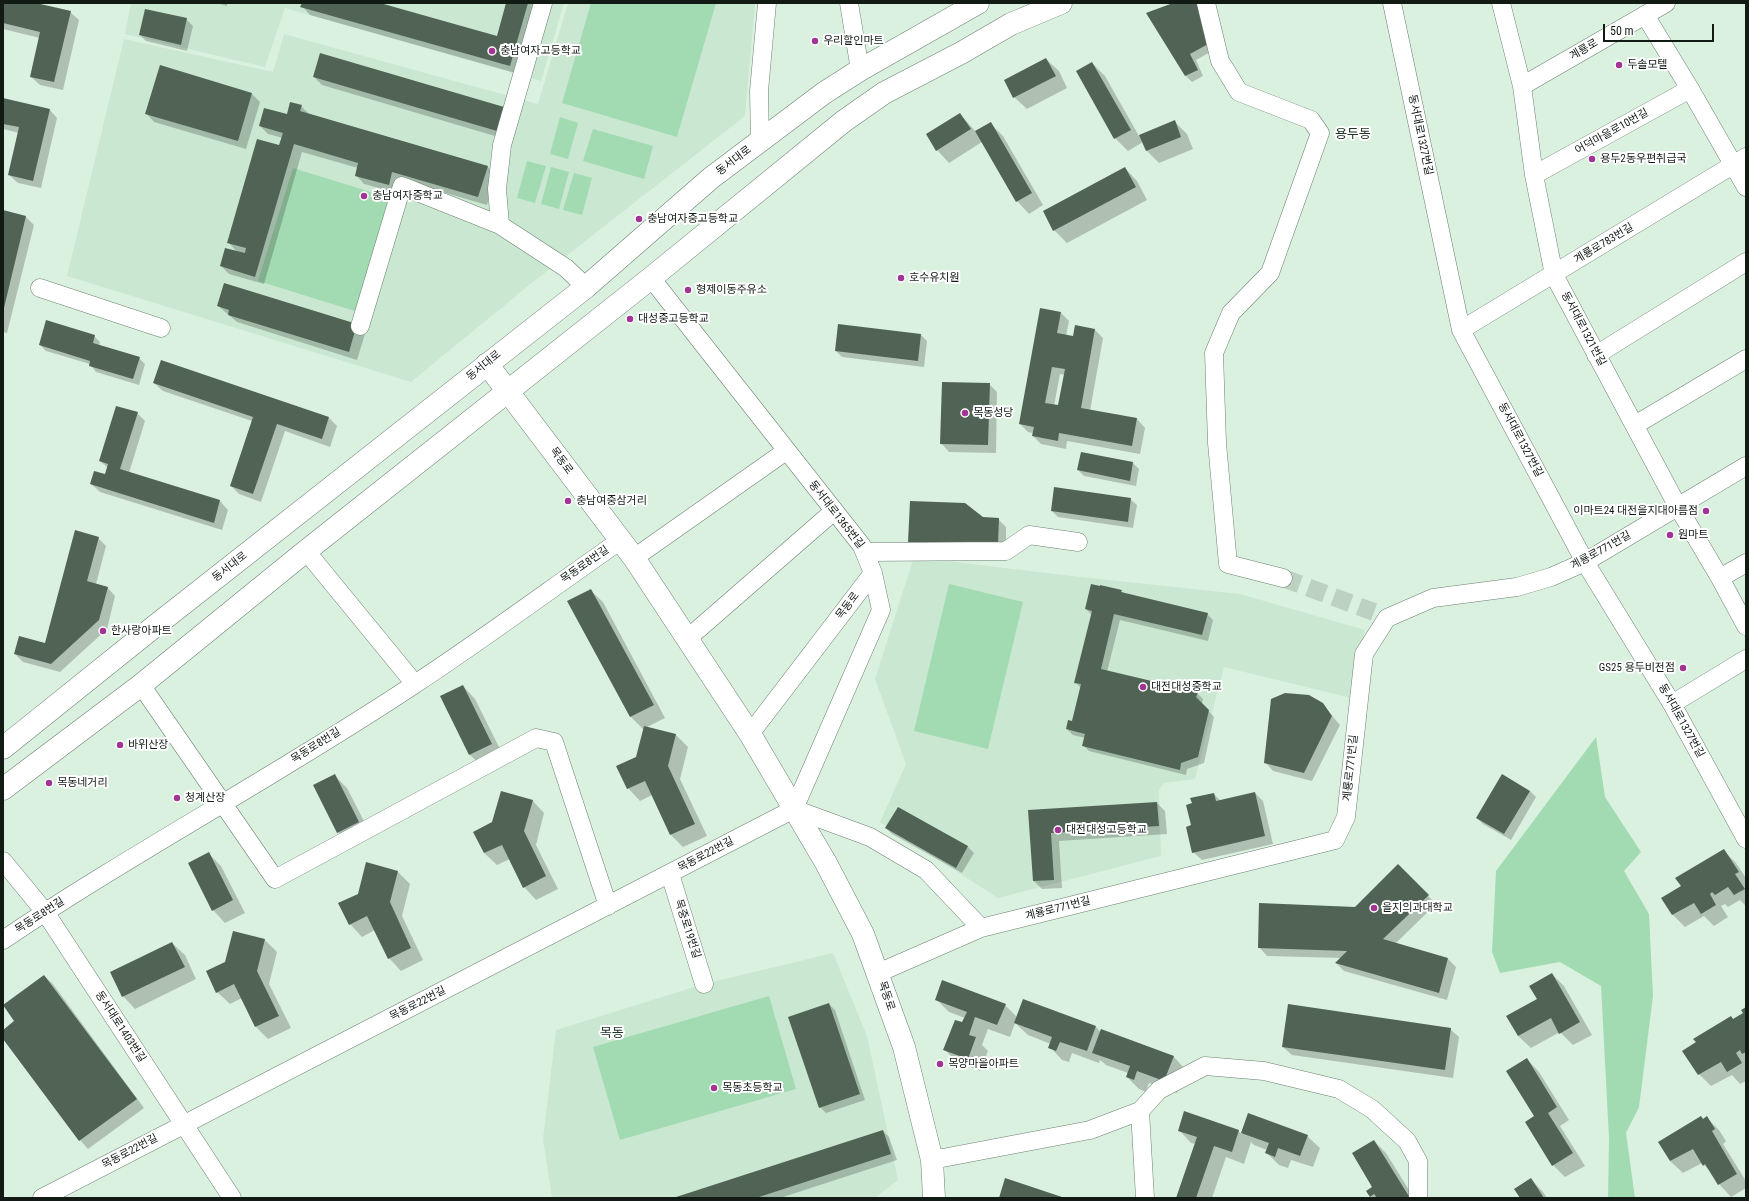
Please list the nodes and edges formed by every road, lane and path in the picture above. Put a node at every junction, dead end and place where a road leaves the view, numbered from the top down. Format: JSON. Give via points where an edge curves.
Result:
{"nodes":[{"id":1,"x":542,"y":3,"type":"edge"},
{"id":2,"x":767,"y":3,"type":"edge"},
{"id":3,"x":849,"y":3,"type":"edge"},
{"id":4,"x":978,"y":3,"type":"edge"},
{"id":5,"x":1062,"y":3,"type":"edge"},
{"id":6,"x":1206,"y":3,"type":"edge"},
{"id":7,"x":1392,"y":3,"type":"edge"},
{"id":8,"x":1501,"y":3,"type":"edge"},
{"id":9,"x":1666,"y":3,"type":"edge"},
{"id":10,"x":1644,"y":15,"type":"junction"},
{"id":11,"x":860,"y":70,"type":"junction"},
{"id":12,"x":1522,"y":86,"type":"junction"},
{"id":13,"x":1690,"y":89,"type":"junction"},
{"id":14,"x":760,"y":141,"type":"junction"},
{"id":15,"x":1739,"y":161,"type":"edge"},
{"id":16,"x":1534,"y":175,"type":"junction"},
{"id":17,"x":1746,"y":187,"type":"edge"},
{"id":18,"x":500,"y":225,"type":"junction"},
{"id":19,"x":1746,"y":262,"type":"edge"},
{"id":20,"x":1554,"y":275,"type":"junction"},
{"id":21,"x":651,"y":278,"type":"junction"},
{"id":22,"x":586,"y":287,"type":"junction"},
{"id":23,"x":40,"y":288,"type":"dead end"},
{"id":24,"x":360,"y":326,"type":"dead end"},
{"id":25,"x":161,"y":328,"type":"dead end"},
{"id":26,"x":1461,"y":330,"type":"junction"},
{"id":27,"x":1596,"y":355,"type":"junction"},
{"id":28,"x":1746,"y":358,"type":"edge"},
{"id":29,"x":487,"y":364,"type":"junction"},
{"id":30,"x":508,"y":390,"type":"junction"},
{"id":31,"x":1635,"y":424,"type":"junction"},
{"id":32,"x":786,"y":451,"type":"junction"},
{"id":33,"x":1746,"y":466,"type":"edge"},
{"id":34,"x":1678,"y":507,"type":"junction"},
{"id":35,"x":834,"y":511,"type":"junction"},
{"id":36,"x":621,"y":540,"type":"junction"},
{"id":37,"x":1078,"y":542,"type":"dead end"},
{"id":38,"x":306,"y":551,"type":"junction"},
{"id":39,"x":865,"y":552,"type":"junction"},
{"id":40,"x":634,"y":558,"type":"junction"},
{"id":41,"x":1585,"y":562,"type":"junction"},
{"id":42,"x":1746,"y":563,"type":"edge"},
{"id":43,"x":873,"y":573,"type":"junction"},
{"id":44,"x":1283,"y":578,"type":"tunnel mouth"},
{"id":45,"x":1720,"y":578,"type":"junction"},
{"id":46,"x":1746,"y":626,"type":"edge"},
{"id":47,"x":687,"y":639,"type":"junction"},
{"id":48,"x":1746,"y":659,"type":"edge"},
{"id":49,"x":415,"y":684,"type":"junction"},
{"id":50,"x":141,"y":685,"type":"junction"},
{"id":51,"x":1672,"y":704,"type":"junction"},
{"id":52,"x":750,"y":734,"type":"junction"},
{"id":53,"x":3,"y":748,"type":"edge"},
{"id":54,"x":3,"y":789,"type":"edge"},
{"id":55,"x":224,"y":804,"type":"junction"},
{"id":56,"x":794,"y":809,"type":"junction"},
{"id":57,"x":1745,"y":836,"type":"edge"},
{"id":58,"x":3,"y":861,"type":"edge"},
{"id":59,"x":670,"y":874,"type":"junction"},
{"id":60,"x":608,"y":906,"type":"junction"},
{"id":61,"x":45,"y":912,"type":"junction"},
{"id":62,"x":981,"y":928,"type":"junction"},
{"id":63,"x":3,"y":940,"type":"edge"},
{"id":64,"x":878,"y":973,"type":"junction"},
{"id":65,"x":704,"y":984,"type":"dead end"},
{"id":66,"x":1140,"y":1111,"type":"junction"},
{"id":67,"x":184,"y":1124,"type":"junction"},
{"id":68,"x":932,"y":1160,"type":"junction"},
{"id":69,"x":42,"y":1198,"type":"edge"},
{"id":70,"x":232,"y":1198,"type":"edge"},
{"id":71,"x":934,"y":1198,"type":"edge"},
{"id":72,"x":1145,"y":1198,"type":"edge"},
{"id":73,"x":1418,"y":1198,"type":"edge"}],
"edges":[{"from":1,"to":18,"type":"street","via":[[502,145],[497,189]]},
{"from":2,"to":14,"type":"street","via":[[759,91]]},
{"from":3,"to":11,"type":"street"},
{"from":4,"to":11,"type":"main road","name":"동서대로"},
{"from":5,"to":21,"type":"main road","via":[[1011,24],[884,93],[844,121]]},
{"from":6,"to":44,"type":"street","via":[[1220,62],[1239,92],[1311,120],[1320,133],[1270,272],[1231,313],[1214,353],[1228,564]]},
{"from":7,"to":26,"type":"street","name":"동서대로1327번길"},
{"from":8,"to":12,"type":"street","name":"동서대로1321번길"},
{"from":9,"to":10,"type":"street","name":"계룡로"},
{"from":10,"to":12,"type":"street","name":"계룡로"},
{"from":10,"to":13,"type":"street"},
{"from":11,"to":14,"type":"main road","name":"동서대로","via":[[824,93]]},
{"from":12,"to":16,"type":"street","name":"동서대로1321번길"},
{"from":13,"to":15,"type":"street"},
{"from":13,"to":16,"type":"street","name":"어덕마을로10번길"},
{"from":14,"to":22,"type":"main road","name":"동서대로","via":[[711,178]]},
{"from":15,"to":17,"type":"street"},
{"from":15,"to":20,"type":"street","name":"계룡로783번길"},
{"from":16,"to":20,"type":"street","name":"동서대로1321번길"},
{"from":18,"to":22,"type":"street","via":[[566,268]]},
{"from":18,"to":24,"type":"street","via":[[402,186]]},
{"from":19,"to":27,"type":"street"},
{"from":20,"to":26,"type":"street","name":"계룡로783번길"},
{"from":20,"to":27,"type":"street","name":"동서대로1321번길"},
{"from":21,"to":30,"type":"main road"},
{"from":21,"to":32,"type":"street","name":"동서대로1365번길"},
{"from":22,"to":29,"type":"main road","name":"동서대로"},
{"from":23,"to":25,"type":"street"},
{"from":26,"to":41,"type":"street","name":"동서대로1327번길"},
{"from":27,"to":31,"type":"street","name":"동서대로1321번길"},
{"from":28,"to":31,"type":"street"},
{"from":29,"to":30,"type":"main road","name":"목동로"},
{"from":29,"to":53,"type":"main road","name":"동서대로"},
{"from":30,"to":36,"type":"main road","name":"목동로"},
{"from":30,"to":38,"type":"main road"},
{"from":31,"to":34,"type":"street","name":"동서대로1321번길"},
{"from":32,"to":35,"type":"street","name":"동서대로1365번길"},
{"from":32,"to":40,"type":"street"},
{"from":33,"to":34,"type":"street","name":"계룡로771번길"},
{"from":34,"to":41,"type":"street","name":"계룡로771번길"},
{"from":34,"to":45,"type":"street","name":"동서대로1321번길"},
{"from":35,"to":39,"type":"street","name":"동서대로1365번길"},
{"from":35,"to":47,"type":"street"},
{"from":36,"to":40,"type":"main road","name":"목동로"},
{"from":36,"to":49,"type":"street","name":"목동로8번길"},
{"from":37,"to":39,"type":"street","via":[[1029,534],[1006,551]]},
{"from":38,"to":49,"type":"street"},
{"from":38,"to":50,"type":"main road"},
{"from":39,"to":43,"type":"street","name":"동서대로1365번길"},
{"from":40,"to":47,"type":"main road","name":"목동로"},
{"from":41,"to":51,"type":"street","name":"동서대로1327번길"},
{"from":41,"to":62,"type":"street","name":"계룡로771번길","via":[[1551,577],[1517,587],[1433,598],[1380,615],[1364,654],[1346,817],[1335,840]]},
{"from":42,"to":45,"type":"street"},
{"from":43,"to":52,"type":"street","name":"목동로"},
{"from":43,"to":56,"type":"street","name":"동서대로1365번길","via":[[881,610]]},
{"from":45,"to":46,"type":"street","name":"동서대로1321번길"},
{"from":47,"to":52,"type":"main road","name":"목동로"},
{"from":48,"to":51,"type":"street"},
{"from":49,"to":55,"type":"street","name":"목동로8번길"},
{"from":50,"to":54,"type":"main road"},
{"from":50,"to":55,"type":"street"},
{"from":51,"to":57,"type":"street","name":"동서대로1327번길"},
{"from":52,"to":56,"type":"main road","name":"목동로"},
{"from":55,"to":60,"type":"street","via":[[276,878],[536,738],[554,742]]},
{"from":55,"to":61,"type":"street","name":"목동로8번길"},
{"from":56,"to":59,"type":"street","name":"목동로22번길"},
{"from":56,"to":62,"type":"street","via":[[870,837],[926,870]]},
{"from":56,"to":64,"type":"main road","name":"목동로","via":[[863,934]]},
{"from":58,"to":61,"type":"street","name":"동서대로1403번길"},
{"from":59,"to":60,"type":"street","name":"목동로22번길"},
{"from":59,"to":65,"type":"street","name":"목중로19번길"},
{"from":60,"to":67,"type":"street","name":"목동로22번길"},
{"from":61,"to":63,"type":"street","name":"목동로8번길"},
{"from":61,"to":67,"type":"street","name":"동서대로1403번길"},
{"from":62,"to":64,"type":"street","name":"계룡로771번길"},
{"from":64,"to":68,"type":"main road","name":"목동로","via":[[904,1047]]},
{"from":66,"to":68,"type":"street","via":[[1090,1130]]},
{"from":66,"to":72,"type":"street"},
{"from":66,"to":73,"type":"street","via":[[1159,1090],[1205,1066],[1264,1071],[1339,1089],[1372,1110],[1407,1141],[1418,1161]]},
{"from":67,"to":69,"type":"street","name":"목동로22번길"},
{"from":67,"to":70,"type":"street","name":"동서대로1403번길"},
{"from":68,"to":71,"type":"main road","name":"목동로"}]}
